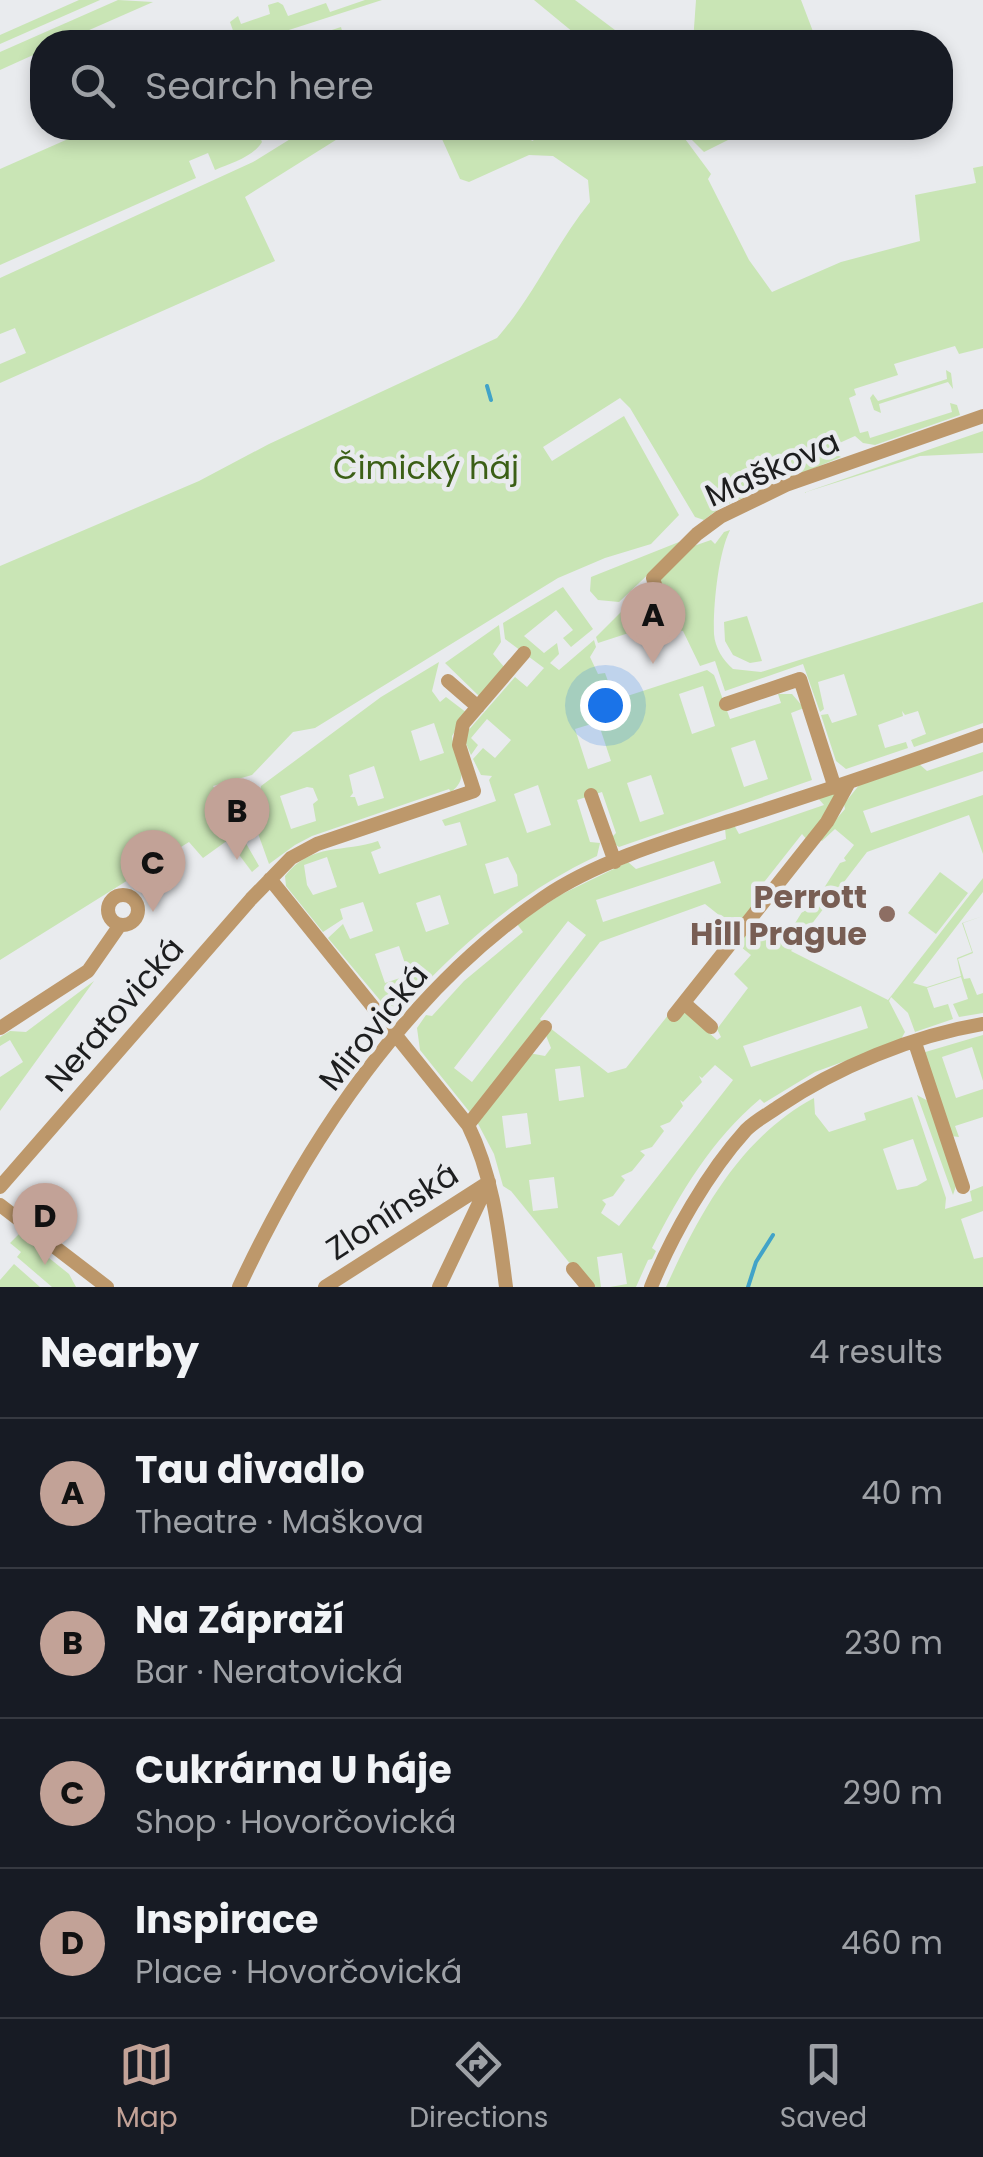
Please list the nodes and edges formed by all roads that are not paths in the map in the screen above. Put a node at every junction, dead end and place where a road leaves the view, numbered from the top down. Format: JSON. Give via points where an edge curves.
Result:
{"nodes":[{"id":1,"x":983,"y":416,"type":"edge"},
{"id":2,"x":670,"y":632,"type":"dead end"},
{"id":3,"x":524,"y":654,"type":"dead end"},
{"id":4,"x":448,"y":681,"type":"dead end"},
{"id":5,"x":726,"y":704,"type":"dead end"},
{"id":6,"x":478,"y":707,"type":"junction"},
{"id":7,"x":983,"y":735,"type":"edge"},
{"id":8,"x":841,"y":786,"type":"junction"},
{"id":9,"x":591,"y":795,"type":"dead end"},
{"id":10,"x":614,"y":862,"type":"junction"},
{"id":11,"x":270,"y":879,"type":"junction"},
{"id":12,"x":120,"y":924,"type":"dead end"},
{"id":13,"x":983,"y":1024,"type":"edge"},
{"id":14,"x":545,"y":1026,"type":"dead end"},
{"id":15,"x":712,"y":1027,"type":"dead end"},
{"id":16,"x":0,"y":1028,"type":"edge"},
{"id":17,"x":396,"y":1036,"type":"junction"},
{"id":18,"x":915,"y":1043,"type":"junction"},
{"id":19,"x":468,"y":1125,"type":"junction"},
{"id":20,"x":489,"y":1182,"type":"junction"},
{"id":21,"x":0,"y":1187,"type":"edge"},
{"id":22,"x":963,"y":1187,"type":"dead end"},
{"id":23,"x":0,"y":1205,"type":"edge"},
{"id":24,"x":573,"y":1269,"type":"dead end"},
{"id":25,"x":107,"y":1287,"type":"edge"},
{"id":26,"x":239,"y":1287,"type":"edge"},
{"id":27,"x":325,"y":1287,"type":"edge"},
{"id":28,"x":439,"y":1287,"type":"edge"},
{"id":29,"x":506,"y":1287,"type":"edge"},
{"id":30,"x":588,"y":1287,"type":"edge"},
{"id":31,"x":651,"y":1287,"type":"edge"}],
"edges":[{"from":1,"to":2,"type":"street","name":"Maškova","via":[[786,486],[720,518],[652,578]]},
{"from":3,"to":6,"type":"street"},
{"from":4,"to":6,"type":"street"},
{"from":5,"to":8,"type":"street","via":[[800,680]]},
{"from":6,"to":11,"type":"street","name":"Neratovická","via":[[462,724],[459,744],[474,791],[317,844]]},
{"from":7,"to":8,"type":"street","name":"Mirovická"},
{"from":8,"to":10,"type":"street","name":"Mirovická"},
{"from":8,"to":15,"type":"street","via":[[827,822],[679,1009]]},
{"from":9,"to":10,"type":"street"},
{"from":10,"to":17,"type":"street","name":"Mirovická","via":[[544,897],[457,970]]},
{"from":11,"to":17,"type":"street"},
{"from":11,"to":21,"type":"street","name":"Neratovická"},
{"from":12,"to":16,"type":"street","via":[[88,971]]},
{"from":13,"to":18,"type":"street"},
{"from":14,"to":19,"type":"street"},
{"from":17,"to":19,"type":"street"},
{"from":17,"to":26,"type":"street","name":"Mirovická","via":[[312,1150]]},
{"from":18,"to":22,"type":"street"},
{"from":18,"to":31,"type":"street","via":[[812,1084],[748,1128],[701,1192]]},
{"from":19,"to":20,"type":"street"},
{"from":20,"to":27,"type":"street","name":"Zlonínská"},
{"from":20,"to":28,"type":"street"},
{"from":20,"to":29,"type":"street"},
{"from":23,"to":25,"type":"street"},
{"from":24,"to":30,"type":"street"}]}
